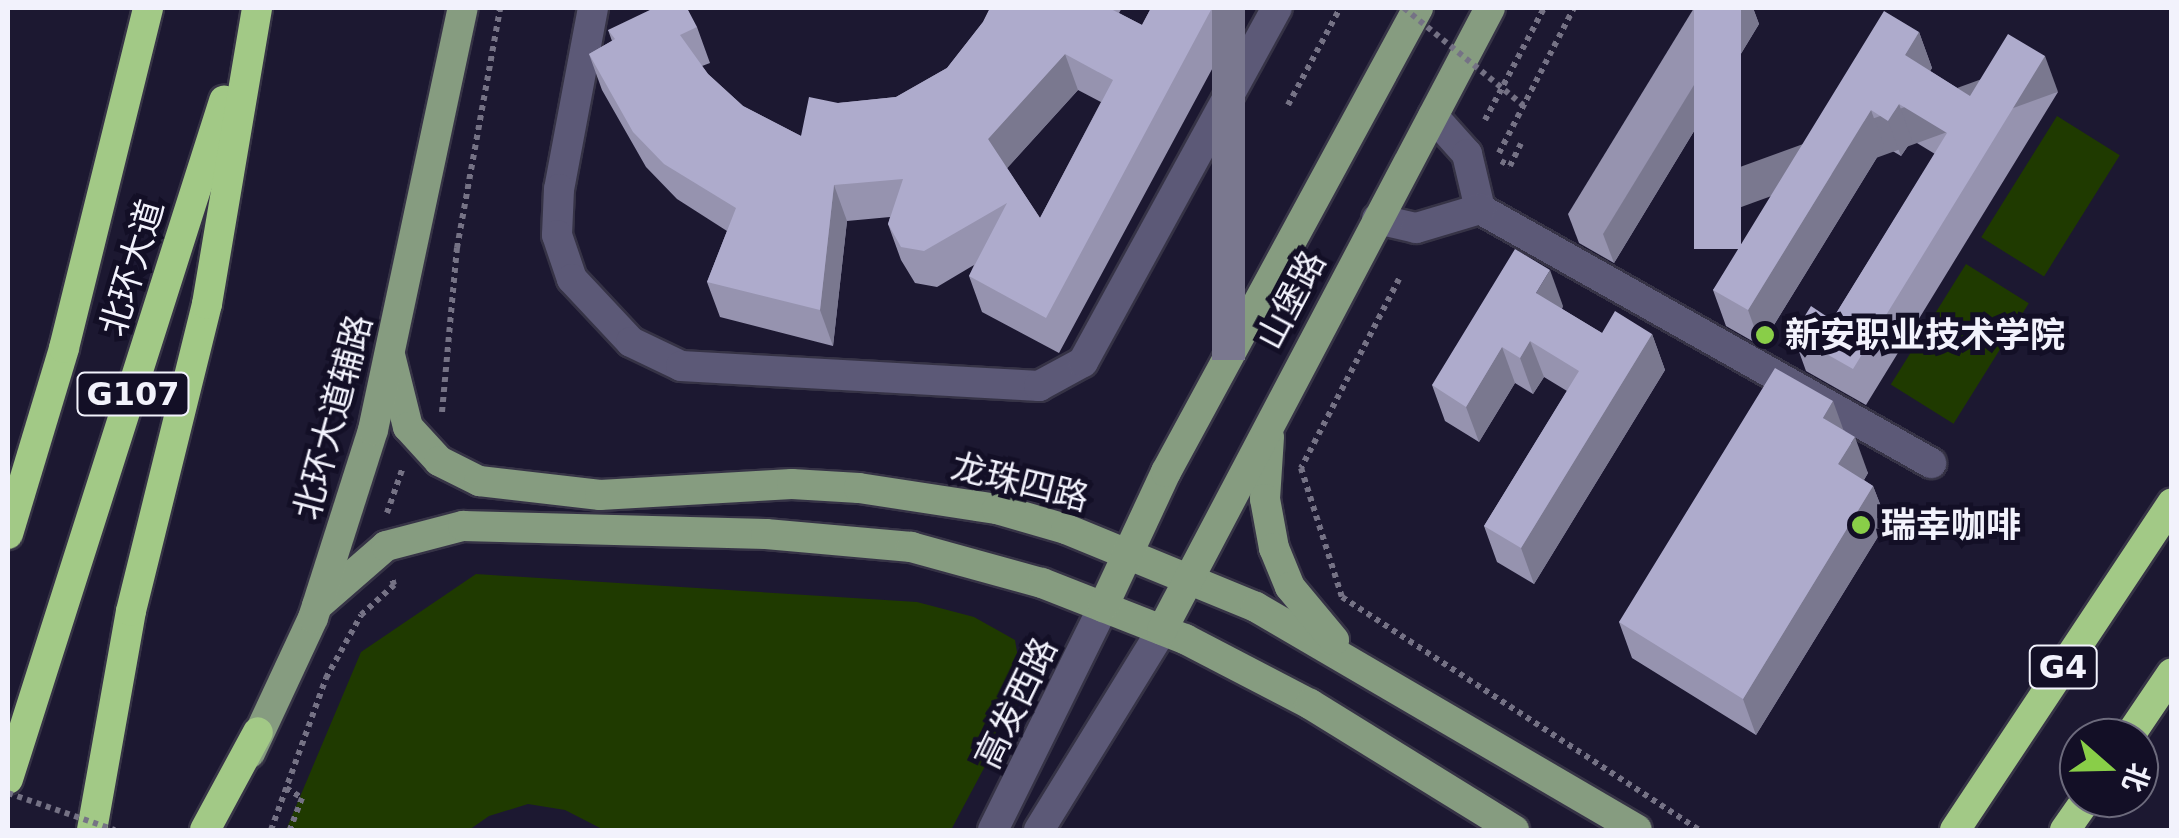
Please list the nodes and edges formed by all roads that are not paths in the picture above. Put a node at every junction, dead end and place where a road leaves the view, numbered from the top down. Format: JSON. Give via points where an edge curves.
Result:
{"nodes":[{"id":1,"x":148,"y":8,"type":"edge"},
{"id":2,"x":255,"y":8,"type":"edge"},
{"id":3,"x":463,"y":8,"type":"edge"},
{"id":4,"x":593,"y":8,"type":"edge"},
{"id":5,"x":1276,"y":8,"type":"edge"},
{"id":6,"x":1418,"y":8,"type":"edge"},
{"id":7,"x":1490,"y":8,"type":"edge"},
{"id":8,"x":1432,"y":116,"type":"junction"},
{"id":9,"x":1480,"y":209,"type":"junction"},
{"id":10,"x":1377,"y":219,"type":"junction"},
{"id":11,"x":390,"y":354,"type":"junction"},
{"id":12,"x":1275,"y":409,"type":"junction"},
{"id":13,"x":1931,"y":464,"type":"dead end"},
{"id":14,"x":2172,"y":503,"type":"edge"},
{"id":15,"x":8,"y":534,"type":"edge"},
{"id":16,"x":1128,"y":552,"type":"junction"},
{"id":17,"x":1189,"y":578,"type":"junction"},
{"id":18,"x":316,"y":606,"type":"junction"},
{"id":19,"x":1103,"y":606,"type":"junction"},
{"id":20,"x":1162,"y":630,"type":"junction"},
{"id":21,"x":1370,"y":672,"type":"junction"},
{"id":22,"x":2172,"y":673,"type":"edge"},
{"id":23,"x":2142,"y":718,"type":"edge"},
{"id":24,"x":258,"y":732,"type":"junction"},
{"id":25,"x":8,"y":779,"type":"edge"},
{"id":26,"x":92,"y":830,"type":"edge"},
{"id":27,"x":205,"y":830,"type":"edge"},
{"id":28,"x":221,"y":830,"type":"edge"},
{"id":29,"x":993,"y":830,"type":"edge"},
{"id":30,"x":1039,"y":830,"type":"edge"},
{"id":31,"x":1514,"y":830,"type":"edge"},
{"id":32,"x":1637,"y":830,"type":"edge"},
{"id":33,"x":1955,"y":830,"type":"edge"}],
"edges":[{"from":1,"to":15,"type":"highway","name":"北环大道","number":"G107","via":[[69,330]]},
{"from":2,"to":25,"type":"highway","name":"北环大道","number":"G107"},
{"from":2,"to":26,"type":"highway","via":[[207,304],[131,612]]},
{"from":3,"to":11,"type":"main road","name":"北环大道辅路"},
{"from":4,"to":5,"type":"street","via":[[558,189],[557,235],[572,279],[631,342],[680,366],[1038,386],[1083,362]]},
{"from":6,"to":16,"type":"main road","name":"山堡路"},
{"from":7,"to":8,"type":"main road","name":"山堡路"},
{"from":8,"to":9,"type":"street","via":[[1467,154]]},
{"from":8,"to":10,"type":"main road","name":"山堡路"},
{"from":9,"to":10,"type":"street","via":[[1416,228]]},
{"from":9,"to":13,"type":"street"},
{"from":10,"to":12,"type":"main road","name":"山堡路"},
{"from":11,"to":16,"type":"main road","name":"龙珠四路","via":[[408,427],[440,461],[479,481],[600,496],[792,484],[859,488],[997,509]]},
{"from":11,"to":18,"type":"main road","name":"北环大道辅路"},
{"from":12,"to":17,"type":"main road","name":"山堡路"},
{"from":12,"to":21,"type":"main road","via":[[1264,498],[1274,548],[1315,622]]},
{"from":14,"to":33,"type":"highway","number":"G4"},
{"from":16,"to":17,"type":"main road","name":"龙珠四路"},
{"from":16,"to":19,"type":"main road","name":"山堡路"},
{"from":17,"to":20,"type":"main road","name":"山堡路"},
{"from":17,"to":21,"type":"main road","name":"龙珠四路","via":[[1256,607]]},
{"from":18,"to":19,"type":"main road","via":[[386,546],[432,531],[496,523],[869,540],[956,558]]},
{"from":18,"to":24,"type":"main road","name":"北环大道辅路"},
{"from":19,"to":20,"type":"main road"},
{"from":19,"to":29,"type":"street","name":"高发西路"},
{"from":20,"to":30,"type":"street"},
{"from":20,"to":31,"type":"main road","via":[[1310,704]]},
{"from":21,"to":32,"type":"main road","name":"龙珠四路"},
{"from":22,"to":23,"type":"highway","number":"G4"},
{"from":24,"to":27,"type":"highway"},
{"from":24,"to":28,"type":"main road","name":"北环大道辅路"}]}
